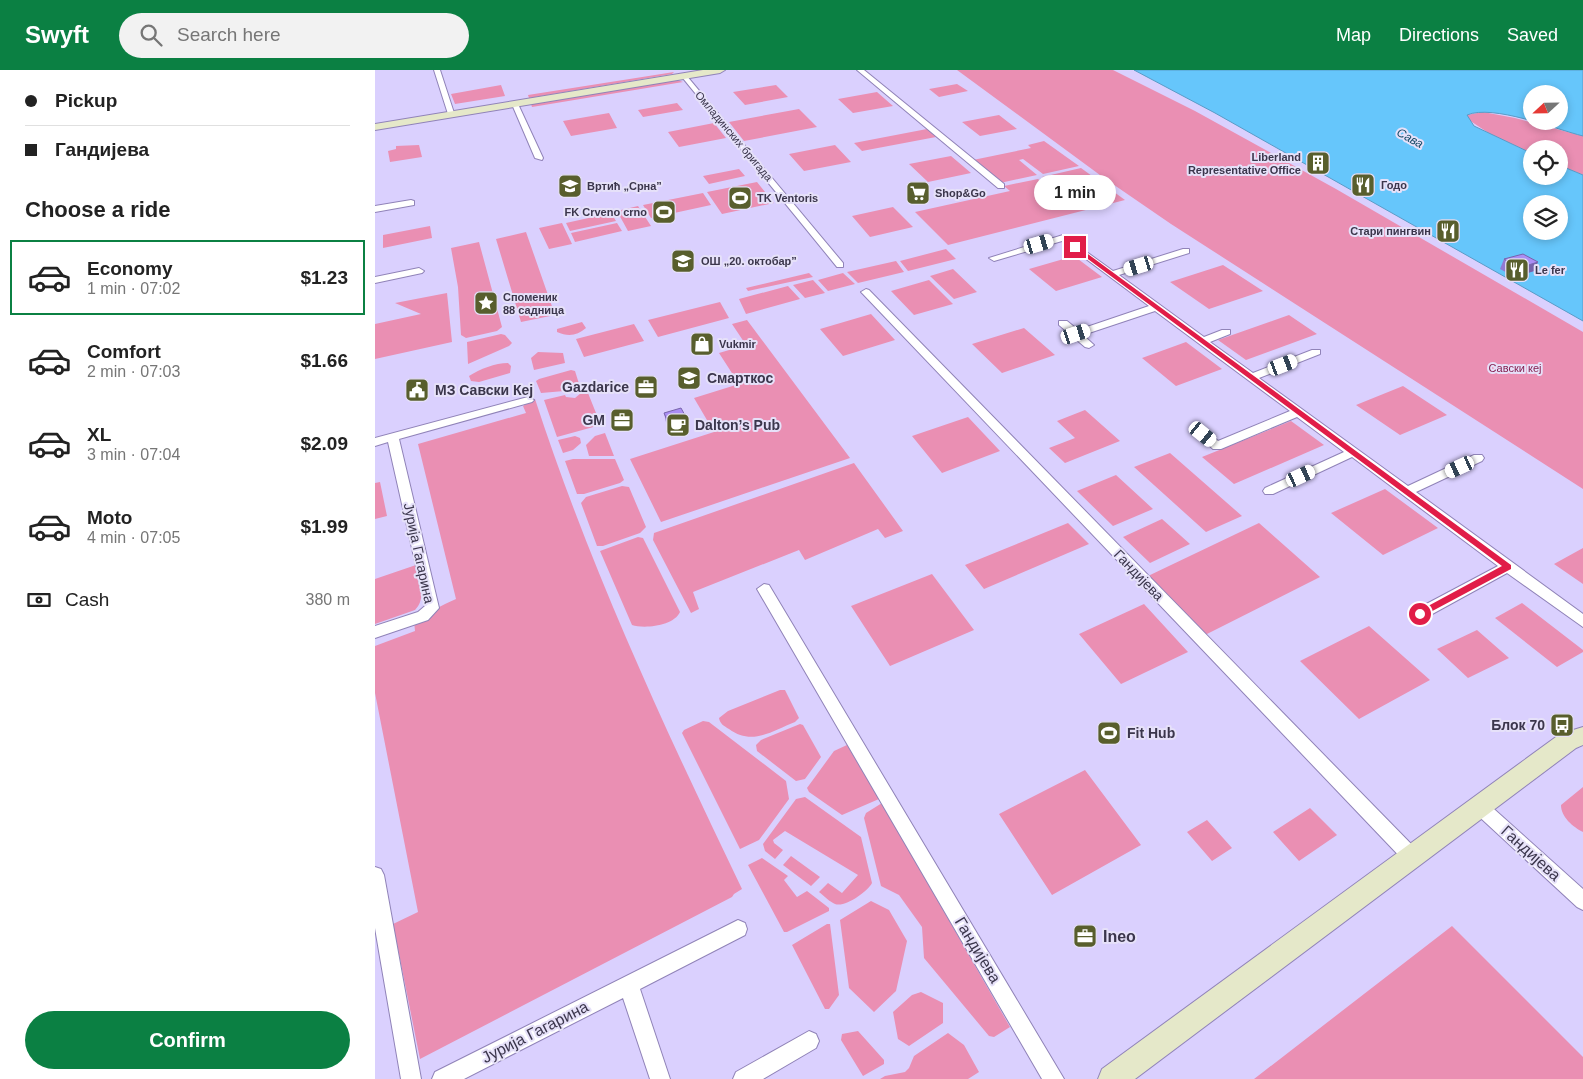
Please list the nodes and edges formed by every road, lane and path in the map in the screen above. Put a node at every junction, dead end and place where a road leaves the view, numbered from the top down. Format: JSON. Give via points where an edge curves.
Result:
{"nodes":[{"id":1,"x":437,"y":70,"type":"edge"},
{"id":2,"x":720,"y":70,"type":"edge"},
{"id":3,"x":860,"y":70,"type":"edge"},
{"id":4,"x":684,"y":76,"type":"junction"},
{"id":5,"x":514,"y":104,"type":"junction"},
{"id":6,"x":452,"y":114,"type":"junction"},
{"id":7,"x":375,"y":127,"type":"edge"},
{"id":8,"x":539,"y":158,"type":"dead end"},
{"id":9,"x":1001,"y":186,"type":"dead end"},
{"id":10,"x":411,"y":203,"type":"dead end"},
{"id":11,"x":375,"y":209,"type":"edge"},
{"id":12,"x":1186,"y":251,"type":"dead end"},
{"id":13,"x":994,"y":258,"type":"dead end"},
{"id":14,"x":841,"y":265,"type":"dead end"},
{"id":15,"x":419,"y":271,"type":"dead end"},
{"id":16,"x":1111,"y":274,"type":"junction"},
{"id":17,"x":375,"y":280,"type":"edge"},
{"id":18,"x":866,"y":292,"type":"dead end"},
{"id":19,"x":1157,"y":307,"type":"junction"},
{"id":20,"x":1063,"y":323,"type":"dead end"},
{"id":21,"x":1226,"y":332,"type":"dead end"},
{"id":22,"x":1076,"y":334,"type":"junction"},
{"id":23,"x":1202,"y":341,"type":"junction"},
{"id":24,"x":1089,"y":345,"type":"dead end"},
{"id":25,"x":1316,"y":352,"type":"dead end"},
{"id":26,"x":1251,"y":377,"type":"junction"},
{"id":27,"x":528,"y":400,"type":"dead end"},
{"id":28,"x":1298,"y":412,"type":"junction"},
{"id":29,"x":1203,"y":434,"type":"dead end"},
{"id":30,"x":393,"y":437,"type":"junction"},
{"id":31,"x":375,"y":442,"type":"edge"},
{"id":32,"x":1353,"y":452,"type":"junction"},
{"id":33,"x":1478,"y":458,"type":"dead end"},
{"id":34,"x":1269,"y":491,"type":"dead end"},
{"id":35,"x":1406,"y":492,"type":"junction"},
{"id":36,"x":1508,"y":567,"type":"junction"},
{"id":37,"x":764,"y":589,"type":"dead end"},
{"id":38,"x":1420,"y":614,"type":"dead end"},
{"id":39,"x":1583,"y":622,"type":"edge"},
{"id":40,"x":375,"y":632,"type":"edge"},
{"id":41,"x":1583,"y":723,"type":"edge"},
{"id":42,"x":1575,"y":739,"type":"edge"},
{"id":43,"x":1479,"y":806,"type":"junction"},
{"id":44,"x":1412,"y":857,"type":"junction"},
{"id":45,"x":375,"y":875,"type":"edge"},
{"id":46,"x":1583,"y":901,"type":"edge"},
{"id":47,"x":738,"y":929,"type":"dead end"},
{"id":48,"x":628,"y":984,"type":"junction"},
{"id":49,"x":809,"y":1041,"type":"dead end"},
{"id":50,"x":411,"y":1079,"type":"edge"},
{"id":51,"x":442,"y":1079,"type":"edge"},
{"id":52,"x":660,"y":1079,"type":"edge"},
{"id":53,"x":743,"y":1079,"type":"edge"},
{"id":54,"x":1054,"y":1079,"type":"edge"},
{"id":55,"x":1112,"y":1079,"type":"edge"}],
"edges":[{"from":1,"to":6,"type":"street"},
{"from":2,"to":4,"type":"street","name":"Омладинских бригада"},
{"from":3,"to":9,"type":"street"},
{"from":4,"to":5,"type":"street","name":"Омладинских бригада"},
{"from":4,"to":14,"type":"street","name":"Омладинских бригада"},
{"from":5,"to":6,"type":"street","name":"Омладинских бригада"},
{"from":5,"to":8,"type":"street"},
{"from":6,"to":7,"type":"street","name":"Омладинских бригада"},
{"from":10,"to":11,"type":"street"},
{"from":12,"to":16,"type":"street"},
{"from":13,"to":16,"type":"street","via":[[1063,238]]},
{"from":15,"to":17,"type":"street"},
{"from":16,"to":19,"type":"street"},
{"from":18,"to":44,"type":"street","name":"Гандијева"},
{"from":19,"to":22,"type":"street"},
{"from":19,"to":23,"type":"street"},
{"from":20,"to":22,"type":"street"},
{"from":21,"to":23,"type":"street"},
{"from":22,"to":24,"type":"street"},
{"from":23,"to":26,"type":"street"},
{"from":25,"to":26,"type":"street"},
{"from":26,"to":28,"type":"street"},
{"from":27,"to":30,"type":"street"},
{"from":28,"to":29,"type":"street","via":[[1217,446]]},
{"from":28,"to":32,"type":"street"},
{"from":30,"to":31,"type":"street"},
{"from":30,"to":40,"type":"street","name":"Јурија Гагарина","via":[[432,608],[423,616]]},
{"from":32,"to":34,"type":"street"},
{"from":32,"to":35,"type":"street"},
{"from":33,"to":35,"type":"street"},
{"from":35,"to":36,"type":"street"},
{"from":36,"to":38,"type":"street"},
{"from":36,"to":39,"type":"street"},
{"from":37,"to":54,"type":"street","name":"Гандијева"},
{"from":41,"to":42,"type":"street"},
{"from":42,"to":43,"type":"street"},
{"from":43,"to":44,"type":"street"},
{"from":43,"to":46,"type":"street","name":"Гандијева"},
{"from":44,"to":55,"type":"street"},
{"from":45,"to":50,"type":"street"},
{"from":47,"to":48,"type":"street","name":"Јурија Гагарина"},
{"from":48,"to":51,"type":"street","name":"Јурија Гагарина"},
{"from":48,"to":52,"type":"street"},
{"from":49,"to":53,"type":"street"}]}
